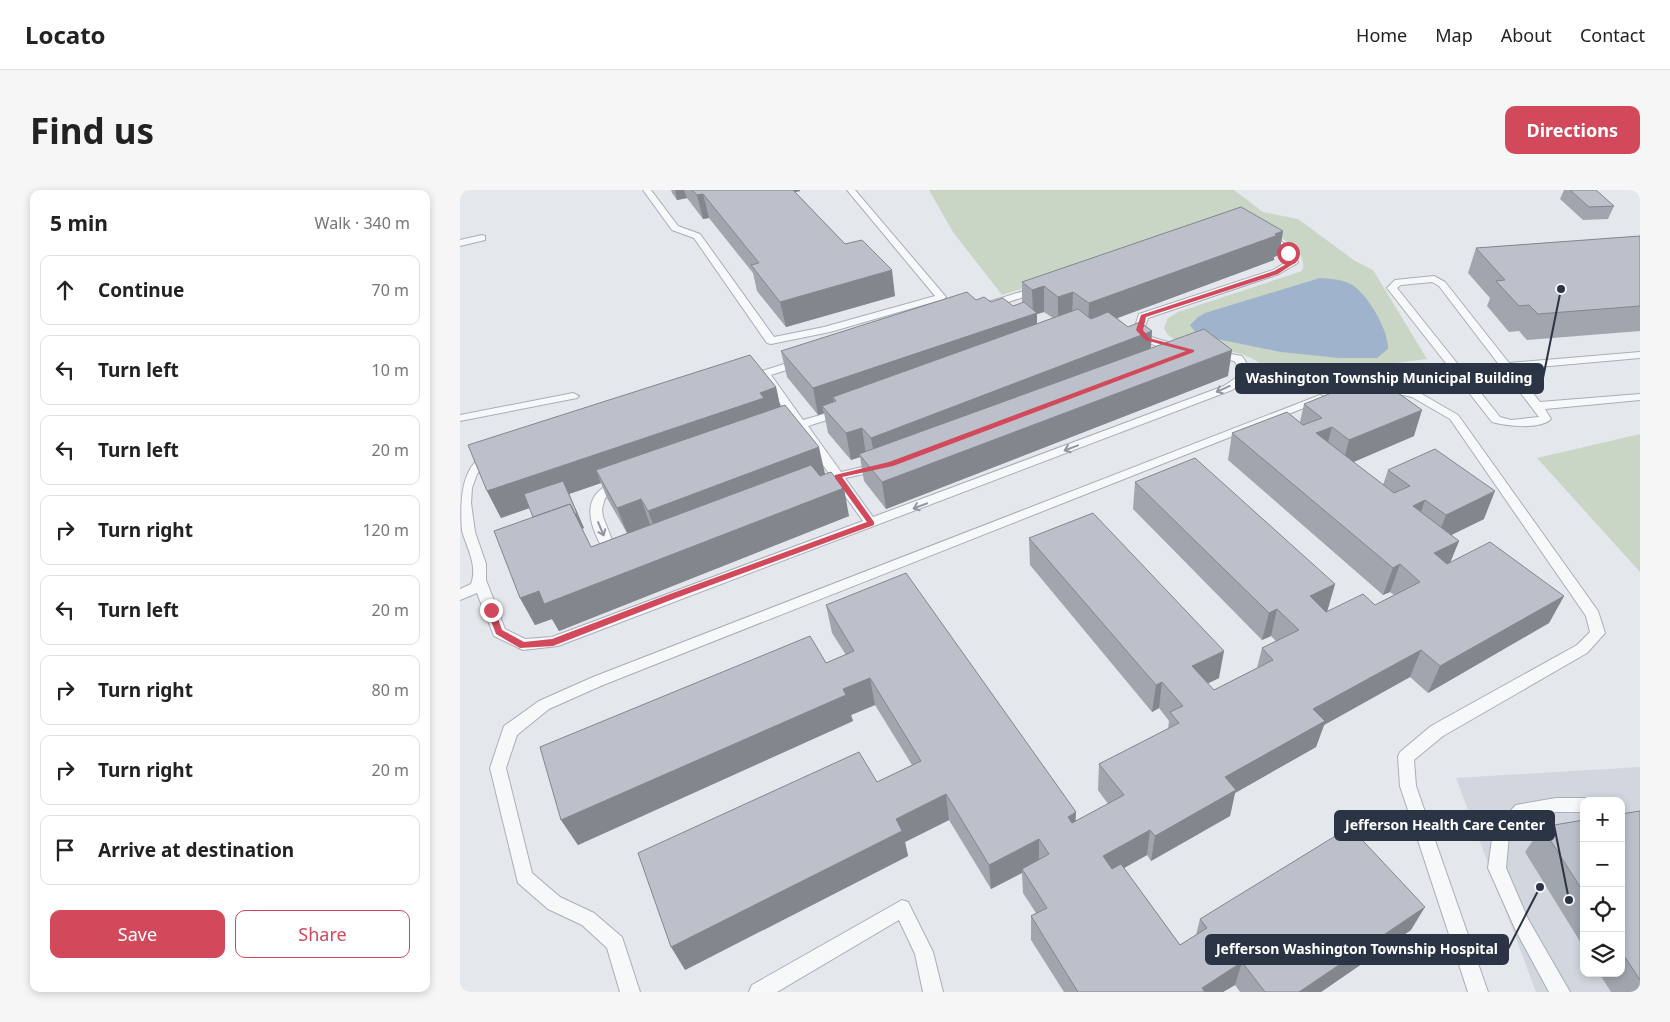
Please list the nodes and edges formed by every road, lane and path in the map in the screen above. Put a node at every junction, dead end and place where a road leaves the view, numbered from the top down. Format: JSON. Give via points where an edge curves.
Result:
{"nodes":[{"id":1,"x":647,"y":190,"type":"edge"},
{"id":2,"x":851,"y":190,"type":"edge"},
{"id":3,"x":1253,"y":231,"type":"edge"},
{"id":4,"x":482,"y":238,"type":"dead end"},
{"id":5,"x":460,"y":243,"type":"edge"},
{"id":6,"x":1056,"y":284,"type":"edge"},
{"id":7,"x":982,"y":312,"type":"edge"},
{"id":8,"x":1128,"y":337,"type":"edge"},
{"id":9,"x":1147,"y":339,"type":"junction"},
{"id":10,"x":1197,"y":352,"type":"junction"},
{"id":11,"x":1640,"y":355,"type":"edge"},
{"id":12,"x":1174,"y":358,"type":"edge"},
{"id":13,"x":811,"y":359,"type":"edge"},
{"id":14,"x":1506,"y":366,"type":"junction"},
{"id":15,"x":764,"y":374,"type":"junction"},
{"id":16,"x":736,"y":382,"type":"edge"},
{"id":17,"x":1359,"y":386,"type":"edge"},
{"id":18,"x":1336,"y":391,"type":"edge"},
{"id":19,"x":573,"y":396,"type":"dead end"},
{"id":20,"x":1640,"y":397,"type":"edge"},
{"id":21,"x":1537,"y":406,"type":"junction"},
{"id":22,"x":856,"y":407,"type":"edge"},
{"id":23,"x":460,"y":418,"type":"edge"},
{"id":24,"x":801,"y":426,"type":"junction"},
{"id":25,"x":775,"y":432,"type":"edge"},
{"id":26,"x":503,"y":453,"type":"edge"},
{"id":27,"x":891,"y":464,"type":"edge"},
{"id":28,"x":838,"y":476,"type":"junction"},
{"id":29,"x":628,"y":482,"type":"edge"},
{"id":30,"x":810,"y":486,"type":"edge"},
{"id":31,"x":872,"y":523,"type":"junction"},
{"id":32,"x":628,"y":548,"type":"edge"},
{"id":33,"x":480,"y":581,"type":"junction"},
{"id":34,"x":460,"y":595,"type":"edge"},
{"id":35,"x":1580,"y":805,"type":"edge"},
{"id":36,"x":630,"y":992,"type":"edge"},
{"id":37,"x":759,"y":992,"type":"edge"},
{"id":38,"x":932,"y":992,"type":"edge"},
{"id":39,"x":1478,"y":992,"type":"edge"},
{"id":40,"x":1560,"y":992,"type":"edge"}],
"edges":[{"from":1,"to":2,"type":"lane","via":[[675,228],[698,236],[772,341],[826,330],[941,297]]},
{"from":3,"to":9,"type":"lane","via":[[1272,239],[1293,262],[1276,272],[1143,316],[1140,330]]},
{"from":4,"to":5,"type":"lane"},
{"from":6,"to":7,"type":"lane"},
{"from":8,"to":9,"type":"lane"},
{"from":9,"to":10,"type":"lane"},
{"from":10,"to":12,"type":"lane"},
{"from":10,"to":31,"type":"lane","one_way":true,"via":[[1238,358],[1244,367],[1242,378],[1228,388]]},
{"from":11,"to":14,"type":"lane"},
{"from":13,"to":15,"type":"lane"},
{"from":14,"to":21,"type":"lane"},
{"from":14,"to":21,"type":"lane","via":[[1439,281],[1393,284],[1392,288],[1496,420],[1541,421],[1545,416]]},
{"from":15,"to":16,"type":"lane"},
{"from":15,"to":24,"type":"lane"},
{"from":17,"to":39,"type":"lane","via":[[1401,389],[1431,400],[1454,417],[1593,615],[1598,632],[1582,649],[1437,731],[1406,757],[1408,786]]},
{"from":18,"to":36,"type":"lane","via":[[598,681],[544,704],[510,732],[498,768],[524,877],[554,903],[588,919],[615,943]]},
{"from":19,"to":23,"type":"lane"},
{"from":20,"to":21,"type":"lane"},
{"from":22,"to":24,"type":"lane"},
{"from":24,"to":25,"type":"lane"},
{"from":24,"to":28,"type":"lane"},
{"from":26,"to":33,"type":"lane","via":[[484,459],[470,471],[464,494],[467,526],[480,566]]},
{"from":27,"to":28,"type":"lane"},
{"from":28,"to":30,"type":"lane"},
{"from":28,"to":31,"type":"lane"},
{"from":29,"to":32,"type":"lane","one_way":true,"via":[[610,488],[598,498],[594,511],[608,546]]},
{"from":31,"to":33,"type":"lane","via":[[553,642],[523,645],[499,632]]},
{"from":33,"to":34,"type":"lane","via":[[477,587]]},
{"from":35,"to":40,"type":"lane","via":[[1522,810],[1501,832],[1497,868],[1522,925]]},
{"from":37,"to":38,"type":"lane","via":[[902,908],[924,952]]}]}
